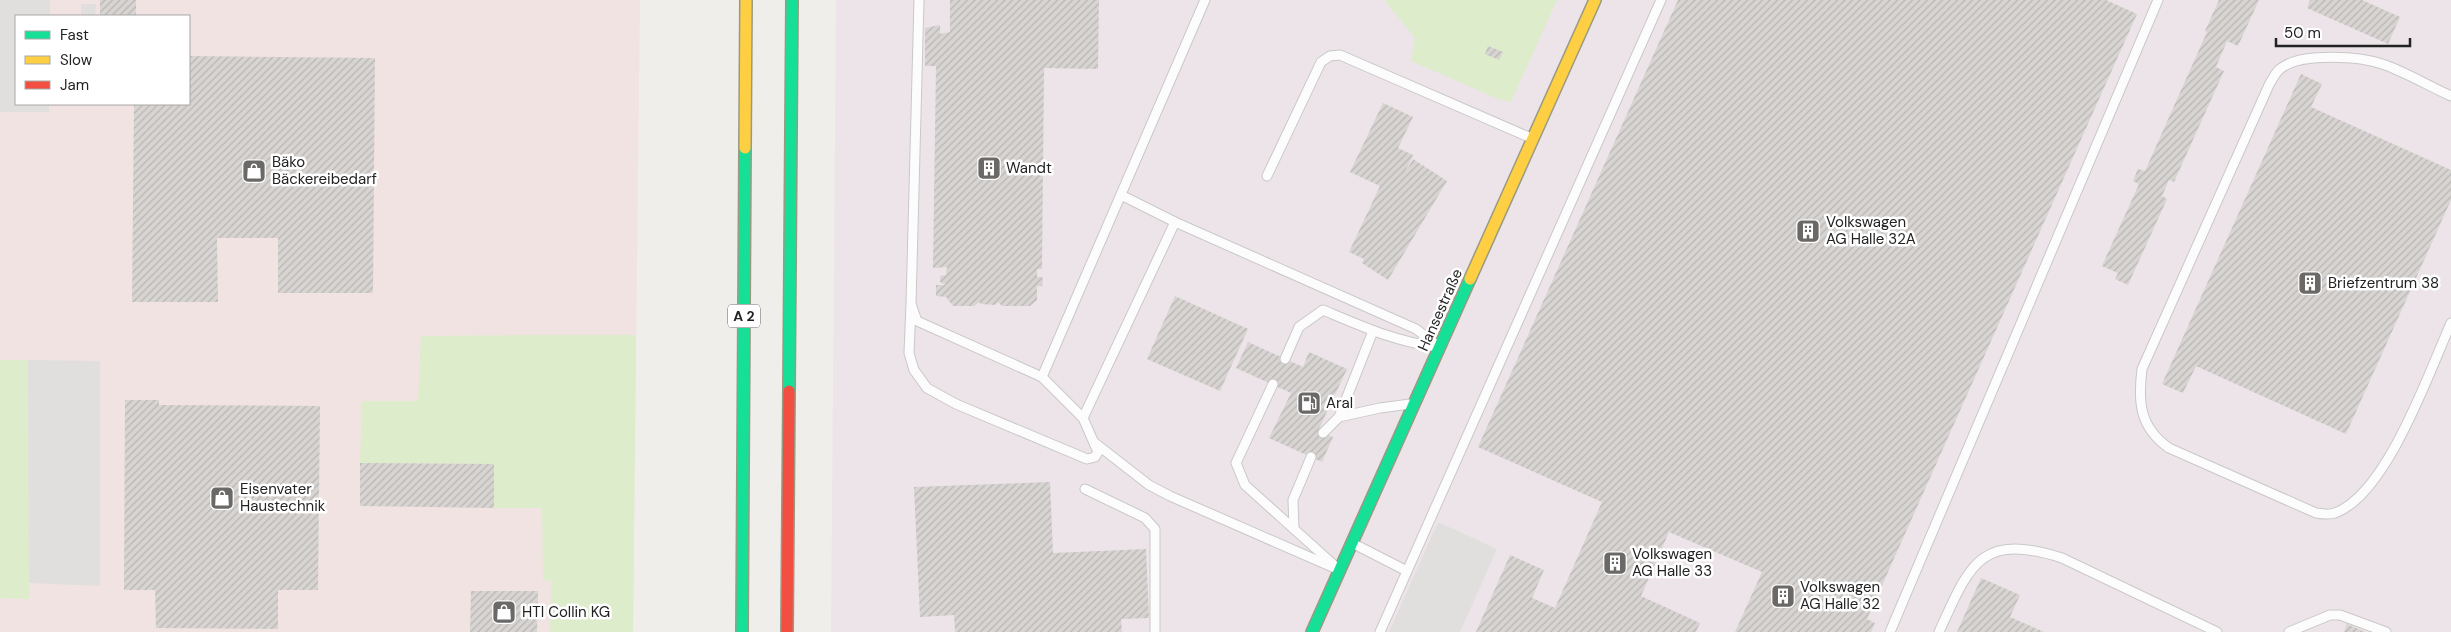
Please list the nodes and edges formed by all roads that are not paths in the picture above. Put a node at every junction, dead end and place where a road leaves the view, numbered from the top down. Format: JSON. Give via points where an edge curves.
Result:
{"nodes":[{"id":1,"x":746,"y":0,"type":"edge"},
{"id":2,"x":792,"y":0,"type":"edge"},
{"id":3,"x":919,"y":0,"type":"edge"},
{"id":4,"x":1205,"y":0,"type":"edge"},
{"id":5,"x":1596,"y":0,"type":"edge"},
{"id":6,"x":1661,"y":0,"type":"edge"},
{"id":7,"x":2158,"y":0,"type":"edge"},
{"id":8,"x":2451,"y":96,"type":"edge"},
{"id":9,"x":1533,"y":139,"type":"junction"},
{"id":10,"x":1267,"y":176,"type":"dead end"},
{"id":11,"x":1121,"y":195,"type":"junction"},
{"id":12,"x":1175,"y":222,"type":"junction"},
{"id":13,"x":911,"y":304,"type":"junction"},
{"id":14,"x":2451,"y":323,"type":"edge"},
{"id":15,"x":1373,"y":330,"type":"junction"},
{"id":16,"x":1440,"y":348,"type":"junction"},
{"id":17,"x":1285,"y":359,"type":"dead end"},
{"id":18,"x":1042,"y":377,"type":"junction"},
{"id":19,"x":1273,"y":384,"type":"dead end"},
{"id":20,"x":1415,"y":404,"type":"junction"},
{"id":21,"x":1339,"y":417,"type":"junction"},
{"id":22,"x":1083,"y":418,"type":"junction"},
{"id":23,"x":1323,"y":433,"type":"dead end"},
{"id":24,"x":1095,"y":443,"type":"junction"},
{"id":25,"x":1312,"y":457,"type":"dead end"},
{"id":26,"x":1085,"y":489,"type":"dead end"},
{"id":27,"x":1294,"y":529,"type":"junction"},
{"id":28,"x":1352,"y":543,"type":"junction"},
{"id":29,"x":1340,"y":570,"type":"junction"},
{"id":30,"x":1407,"y":571,"type":"junction"},
{"id":31,"x":742,"y":632,"type":"edge"},
{"id":32,"x":787,"y":632,"type":"edge"},
{"id":33,"x":1156,"y":632,"type":"edge"},
{"id":34,"x":1312,"y":632,"type":"edge"},
{"id":35,"x":1380,"y":632,"type":"edge"},
{"id":36,"x":1890,"y":632,"type":"edge"},
{"id":37,"x":1939,"y":632,"type":"edge"},
{"id":38,"x":2217,"y":632,"type":"edge"},
{"id":39,"x":2288,"y":632,"type":"edge"},
{"id":40,"x":2386,"y":632,"type":"edge"}],
"edges":[{"from":1,"to":31,"type":"main road","number":"A 2"},
{"from":2,"to":32,"type":"main road"},
{"from":3,"to":13,"type":"lane"},
{"from":4,"to":11,"type":"lane"},
{"from":5,"to":9,"type":"main road","name":"Hansestraße"},
{"from":6,"to":30,"type":"lane"},
{"from":7,"to":36,"type":"lane"},
{"from":8,"to":14,"type":"lane","via":[[2383,64],[2360,60],[2314,57],[2293,62],[2279,70],[2269,85],[2142,368],[2139,393],[2142,411],[2151,432],[2169,448],[2316,513],[2334,514],[2348,506],[2385,467]]},
{"from":9,"to":10,"type":"lane","via":[[1340,55],[1330,56],[1321,62]]},
{"from":9,"to":16,"type":"main road","name":"Hansestraße"},
{"from":11,"to":12,"type":"lane"},
{"from":11,"to":18,"type":"lane"},
{"from":12,"to":16,"type":"lane","via":[[1416,329]]},
{"from":12,"to":22,"type":"lane"},
{"from":13,"to":18,"type":"lane","via":[[916,321]]},
{"from":13,"to":24,"type":"lane","via":[[909,353],[914,370],[927,388],[956,404],[1086,459],[1095,457],[1098,452]]},
{"from":15,"to":16,"type":"lane","via":[[1410,344]]},
{"from":15,"to":17,"type":"lane","via":[[1323,310],[1299,327]]},
{"from":15,"to":21,"type":"lane"},
{"from":16,"to":20,"type":"main road","name":"Hansestraße"},
{"from":18,"to":22,"type":"lane"},
{"from":19,"to":27,"type":"lane","via":[[1236,462],[1245,485]]},
{"from":20,"to":21,"type":"lane"},
{"from":20,"to":28,"type":"main road","name":"Hansestraße"},
{"from":21,"to":23,"type":"lane"},
{"from":22,"to":24,"type":"lane"},
{"from":24,"to":29,"type":"lane","via":[[1149,485],[1170,496]]},
{"from":25,"to":27,"type":"lane","via":[[1293,500]]},
{"from":26,"to":33,"type":"lane","via":[[1145,518],[1155,529]]},
{"from":27,"to":29,"type":"lane"},
{"from":28,"to":29,"type":"main road","name":"Hansestraße"},
{"from":28,"to":30,"type":"lane"},
{"from":29,"to":34,"type":"main road","name":"Hansestraße"},
{"from":30,"to":35,"type":"lane"},
{"from":37,"to":38,"type":"lane","via":[[1961,584],[1976,562],[2003,548],[2038,550],[2062,558]]},
{"from":39,"to":40,"type":"lane","via":[[2330,615],[2340,615]]}]}
